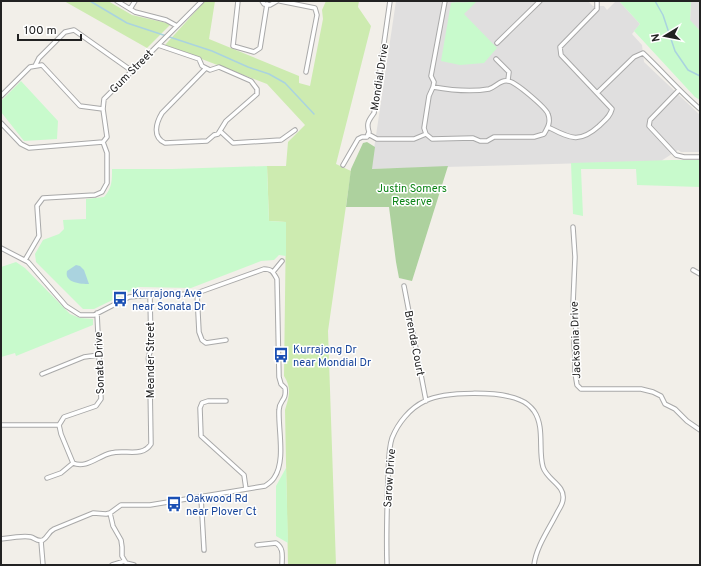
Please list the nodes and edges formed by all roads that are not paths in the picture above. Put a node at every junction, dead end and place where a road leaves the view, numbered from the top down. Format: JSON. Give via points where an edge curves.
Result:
{"nodes":[{"id":1,"x":117,"y":1,"type":"edge"},
{"id":2,"x":135,"y":1,"type":"edge"},
{"id":3,"x":202,"y":1,"type":"edge"},
{"id":4,"x":238,"y":1,"type":"edge"},
{"id":5,"x":262,"y":1,"type":"edge"},
{"id":6,"x":277,"y":1,"type":"edge"},
{"id":7,"x":280,"y":1,"type":"edge"},
{"id":8,"x":390,"y":1,"type":"edge"},
{"id":9,"x":445,"y":1,"type":"edge"},
{"id":10,"x":540,"y":1,"type":"edge"},
{"id":11,"x":597,"y":1,"type":"edge"},
{"id":12,"x":291,"y":2,"type":"edge"},
{"id":13,"x":267,"y":4,"type":"junction"},
{"id":14,"x":130,"y":9,"type":"junction"},
{"id":15,"x":177,"y":26,"type":"junction"},
{"id":16,"x":497,"y":43,"type":"dead end"},
{"id":17,"x":158,"y":45,"type":"junction"},
{"id":18,"x":496,"y":59,"type":"dead end"},
{"id":19,"x":35,"y":66,"type":"junction"},
{"id":20,"x":206,"y":68,"type":"junction"},
{"id":21,"x":132,"y":71,"type":"junction"},
{"id":22,"x":306,"y":72,"type":"dead end"},
{"id":23,"x":508,"y":80,"type":"junction"},
{"id":24,"x":433,"y":87,"type":"junction"},
{"id":25,"x":679,"y":90,"type":"junction"},
{"id":26,"x":597,"y":93,"type":"junction"},
{"id":27,"x":1,"y":96,"type":"edge"},
{"id":28,"x":103,"y":109,"type":"junction"},
{"id":29,"x":700,"y":109,"type":"edge"},
{"id":30,"x":1,"y":123,"type":"edge"},
{"id":31,"x":548,"y":127,"type":"junction"},
{"id":32,"x":295,"y":130,"type":"dead end"},
{"id":33,"x":220,"y":131,"type":"junction"},
{"id":34,"x":368,"y":134,"type":"junction"},
{"id":35,"x":426,"y":134,"type":"junction"},
{"id":36,"x":103,"y":142,"type":"junction"},
{"id":37,"x":700,"y":157,"type":"edge"},
{"id":38,"x":343,"y":165,"type":"dead end"},
{"id":39,"x":573,"y":227,"type":"dead end"},
{"id":40,"x":1,"y":248,"type":"edge"},
{"id":41,"x":25,"y":260,"type":"junction"},
{"id":42,"x":282,"y":261,"type":"dead end"},
{"id":43,"x":693,"y":270,"type":"dead end"},
{"id":44,"x":273,"y":272,"type":"junction"},
{"id":45,"x":700,"y":274,"type":"edge"},
{"id":46,"x":404,"y":286,"type":"dead end"},
{"id":47,"x":197,"y":293,"type":"junction"},
{"id":48,"x":150,"y":295,"type":"junction"},
{"id":49,"x":97,"y":314,"type":"junction"},
{"id":50,"x":226,"y":340,"type":"dead end"},
{"id":51,"x":99,"y":355,"type":"junction"},
{"id":52,"x":42,"y":374,"type":"dead end"},
{"id":53,"x":426,"y":400,"type":"junction"},
{"id":54,"x":226,"y":401,"type":"dead end"},
{"id":55,"x":1,"y":425,"type":"edge"},
{"id":56,"x":59,"y":425,"type":"junction"},
{"id":57,"x":700,"y":430,"type":"edge"},
{"id":58,"x":73,"y":463,"type":"junction"},
{"id":59,"x":48,"y":478,"type":"dead end"},
{"id":60,"x":246,"y":489,"type":"junction"},
{"id":61,"x":201,"y":497,"type":"junction"},
{"id":62,"x":110,"y":513,"type":"junction"},
{"id":63,"x":1,"y":539,"type":"edge"},
{"id":64,"x":41,"y":541,"type":"junction"},
{"id":65,"x":257,"y":545,"type":"dead end"},
{"id":66,"x":204,"y":550,"type":"dead end"},
{"id":67,"x":125,"y":561,"type":"junction"},
{"id":68,"x":43,"y":565,"type":"edge"},
{"id":69,"x":112,"y":565,"type":"edge"},
{"id":70,"x":134,"y":565,"type":"edge"},
{"id":71,"x":282,"y":565,"type":"edge"},
{"id":72,"x":386,"y":565,"type":"edge"},
{"id":73,"x":534,"y":565,"type":"edge"}],
"edges":[{"from":1,"to":14,"type":"street"},
{"from":2,"to":14,"type":"street"},
{"from":3,"to":15,"type":"street","name":"Gum Street"},
{"from":4,"to":13,"type":"street","via":[[233,46],[254,52],[260,48]]},
{"from":5,"to":13,"type":"street"},
{"from":6,"to":13,"type":"street"},
{"from":7,"to":12,"type":"street"},
{"from":8,"to":34,"type":"street","name":"Mondial Drive","via":[[374,113],[368,121]]},
{"from":9,"to":24,"type":"street","via":[[431,76]]},
{"from":10,"to":16,"type":"street"},
{"from":11,"to":26,"type":"street","via":[[597,9],[560,47],[561,55]]},
{"from":12,"to":22,"type":"street","via":[[315,8],[317,15]]},
{"from":14,"to":15,"type":"street"},
{"from":15,"to":17,"type":"street","name":"Gum Street"},
{"from":17,"to":20,"type":"street","via":[[199,59]]},
{"from":17,"to":21,"type":"street","name":"Gum Street"},
{"from":18,"to":23,"type":"street","via":[[509,72]]},
{"from":19,"to":21,"type":"street","via":[[39,58],[65,32],[74,30]]},
{"from":19,"to":27,"type":"street","via":[[30,67]]},
{"from":19,"to":28,"type":"street","via":[[42,65],[80,106]]},
{"from":20,"to":33,"type":"street","via":[[210,70],[219,67],[251,81],[257,89],[257,94],[226,121]]},
{"from":20,"to":33,"type":"street","via":[[162,113],[157,121],[157,137],[165,143],[207,141]]},
{"from":21,"to":28,"type":"street","name":"Gum Street","via":[[104,99]]},
{"from":23,"to":24,"type":"street","via":[[490,89],[452,90]]},
{"from":23,"to":31,"type":"street","via":[[518,84],[548,113]]},
{"from":24,"to":35,"type":"street","via":[[424,128]]},
{"from":25,"to":26,"type":"street","via":[[643,53],[634,57]]},
{"from":25,"to":29,"type":"street"},
{"from":25,"to":37,"type":"street","via":[[650,120],[649,126],[676,154]]},
{"from":26,"to":31,"type":"street","via":[[612,109],[610,115],[590,134],[577,138]]},
{"from":28,"to":36,"type":"street","via":[[107,137]]},
{"from":30,"to":36,"type":"street","via":[[21,144],[29,148]]},
{"from":31,"to":35,"type":"street","via":[[544,134],[534,137],[494,137],[487,141],[473,138],[432,139]]},
{"from":32,"to":33,"type":"street","via":[[281,140],[233,143]]},
{"from":34,"to":35,"type":"street","via":[[377,140],[414,139]]},
{"from":34,"to":38,"type":"street","via":[[367,137],[358,140]]},
{"from":36,"to":41,"type":"street","via":[[107,153],[107,183],[102,192],[95,195],[43,198],[37,206],[38,236]]},
{"from":39,"to":57,"type":"street","name":"Jacksonia Drive","via":[[573,304],[576,332],[574,373],[577,385],[586,389],[653,392]]},
{"from":40,"to":41,"type":"street"},
{"from":41,"to":49,"type":"street","via":[[66,306],[80,315]]},
{"from":42,"to":44,"type":"street"},
{"from":43,"to":45,"type":"street"},
{"from":44,"to":47,"type":"street","via":[[264,269]]},
{"from":44,"to":60,"type":"street","via":[[277,279],[279,377],[286,396],[279,409],[279,467],[274,478],[265,486]]},
{"from":46,"to":53,"type":"street","name":"Brenda Court"},
{"from":47,"to":48,"type":"street"},
{"from":47,"to":50,"type":"street","via":[[199,332],[202,340],[206,343]]},
{"from":48,"to":49,"type":"street","via":[[129,297]]},
{"from":48,"to":58,"type":"street","name":"Meander Street","via":[[151,350],[148,356],[153,374],[150,382],[151,444],[142,452],[122,451],[78,466]]},
{"from":49,"to":51,"type":"street","name":"Sonata Drive"},
{"from":51,"to":52,"type":"street","via":[[84,357]]},
{"from":51,"to":56,"type":"street","name":"Sonata Drive","via":[[101,399],[96,406],[64,417]]},
{"from":53,"to":72,"type":"street","name":"Sarow Drive","via":[[406,416],[392,439]]},
{"from":53,"to":73,"type":"street","name":"Sarow Drive","via":[[436,396],[500,394],[522,400],[535,412],[539,421],[543,468],[563,492],[564,500],[541,544]]},
{"from":54,"to":60,"type":"street","via":[[202,403],[202,436],[244,475]]},
{"from":55,"to":56,"type":"street"},
{"from":56,"to":58,"type":"street"},
{"from":58,"to":59,"type":"street","via":[[61,473]]},
{"from":60,"to":61,"type":"street"},
{"from":61,"to":62,"type":"street","via":[[150,505],[121,505]]},
{"from":61,"to":66,"type":"street"},
{"from":62,"to":64,"type":"street","via":[[94,513],[49,531],[46,538]]},
{"from":62,"to":67,"type":"street","via":[[113,526],[121,540],[122,556]]},
{"from":63,"to":64,"type":"street","via":[[30,537]]},
{"from":64,"to":68,"type":"street"},
{"from":65,"to":71,"type":"street","via":[[279,545],[282,548]]},
{"from":67,"to":69,"type":"street"},
{"from":67,"to":70,"type":"street"}]}
